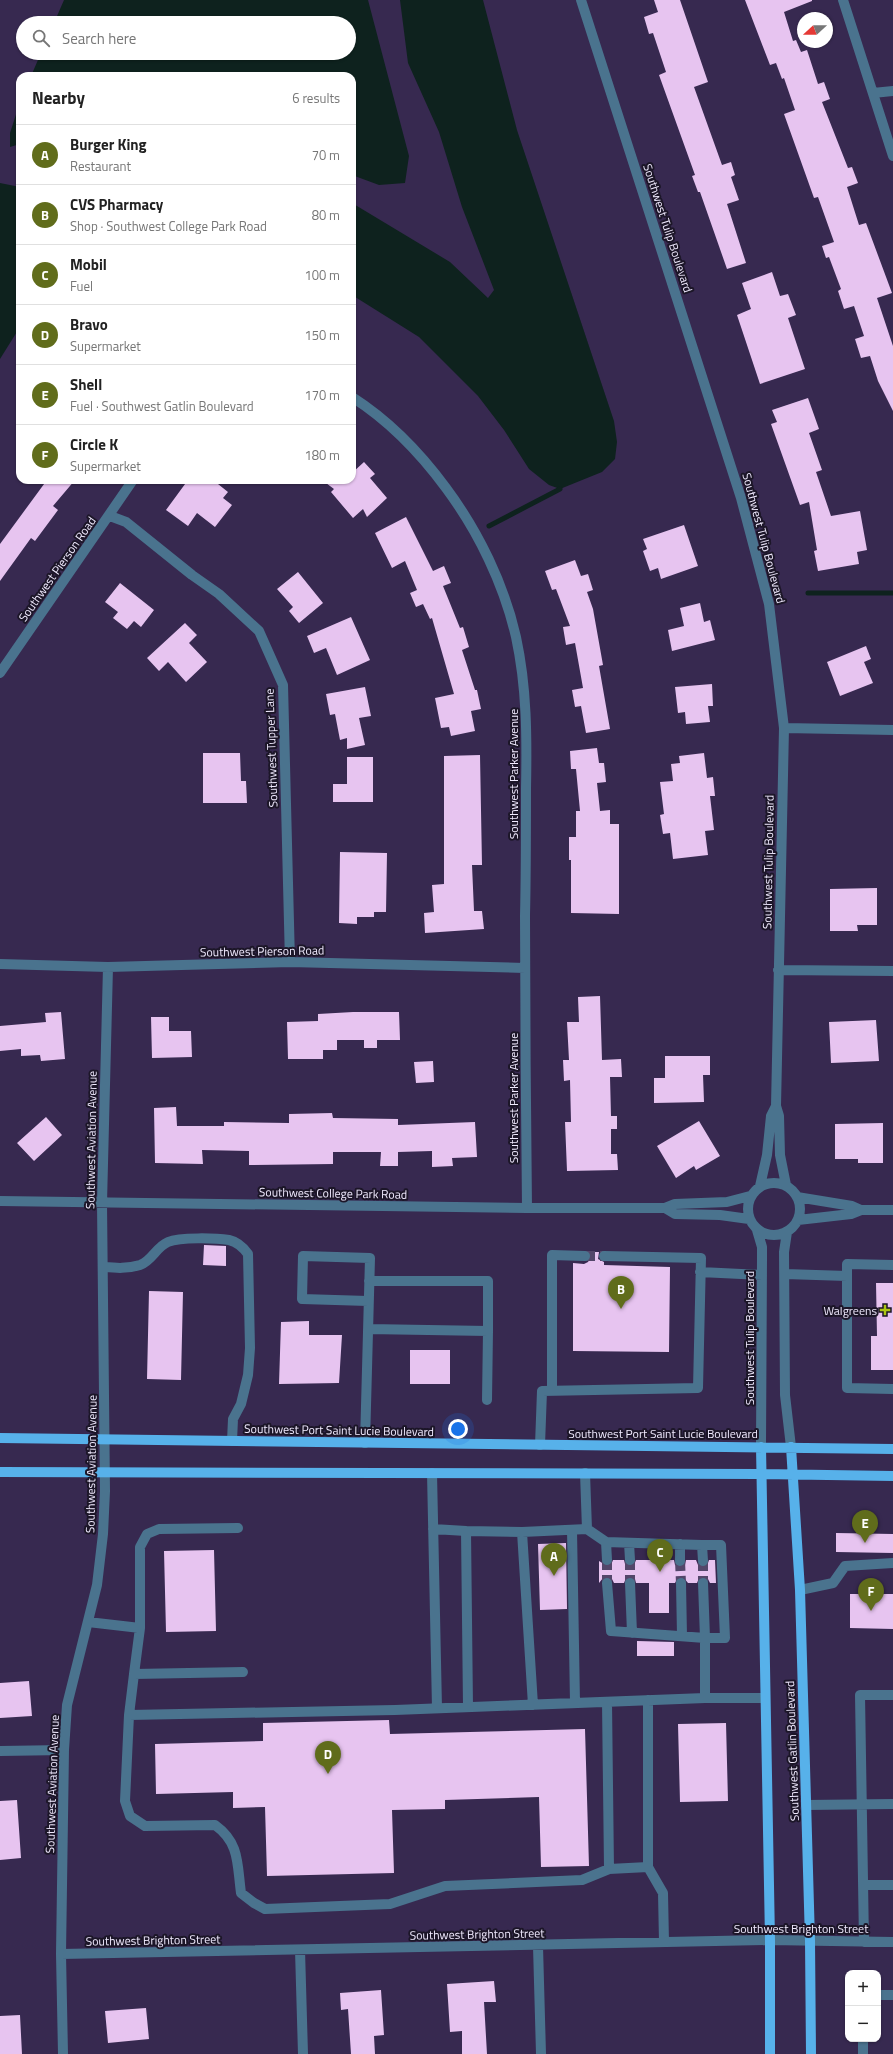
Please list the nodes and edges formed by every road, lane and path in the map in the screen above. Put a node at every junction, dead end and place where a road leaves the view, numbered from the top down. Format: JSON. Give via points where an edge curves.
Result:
{"nodes":[{"id":1,"x":581,"y":0,"type":"edge"},
{"id":2,"x":843,"y":0,"type":"edge"},
{"id":3,"x":893,"y":91,"type":"edge"},
{"id":4,"x":873,"y":93,"type":"junction"},
{"id":5,"x":893,"y":156,"type":"edge"},
{"id":6,"x":356,"y":400,"type":"edge"},
{"id":7,"x":130,"y":484,"type":"edge"},
{"id":8,"x":110,"y":516,"type":"junction"},
{"id":9,"x":0,"y":673,"type":"edge"},
{"id":10,"x":784,"y":728,"type":"junction"},
{"id":11,"x":893,"y":730,"type":"edge"},
{"id":12,"x":290,"y":962,"type":"junction"},
{"id":13,"x":0,"y":964,"type":"edge"},
{"id":14,"x":108,"y":967,"type":"junction"},
{"id":15,"x":525,"y":968,"type":"junction"},
{"id":16,"x":778,"y":970,"type":"junction"},
{"id":17,"x":893,"y":971,"type":"edge"},
{"id":18,"x":776,"y":1106,"type":"junction"},
{"id":19,"x":760,"y":1186,"type":"junction"},
{"id":20,"x":786,"y":1186,"type":"junction"},
{"id":21,"x":750,"y":1196,"type":"junction"},
{"id":22,"x":797,"y":1197,"type":"junction"},
{"id":23,"x":0,"y":1201,"type":"edge"},
{"id":24,"x":102,"y":1203,"type":"junction"},
{"id":25,"x":527,"y":1208,"type":"junction"},
{"id":26,"x":665,"y":1208,"type":"junction"},
{"id":27,"x":861,"y":1210,"type":"junction"},
{"id":28,"x":893,"y":1210,"type":"edge"},
{"id":29,"x":749,"y":1219,"type":"junction"},
{"id":30,"x":798,"y":1220,"type":"junction"},
{"id":31,"x":758,"y":1230,"type":"junction"},
{"id":32,"x":787,"y":1232,"type":"junction"},
{"id":33,"x":585,"y":1256,"type":"tunnel mouth"},
{"id":34,"x":604,"y":1256,"type":"tunnel mouth"},
{"id":35,"x":893,"y":1265,"type":"edge"},
{"id":36,"x":103,"y":1267,"type":"junction"},
{"id":37,"x":700,"y":1272,"type":"junction"},
{"id":38,"x":785,"y":1274,"type":"junction"},
{"id":39,"x":762,"y":1275,"type":"junction"},
{"id":40,"x":847,"y":1276,"type":"junction"},
{"id":41,"x":369,"y":1281,"type":"junction"},
{"id":42,"x":368,"y":1301,"type":"junction"},
{"id":43,"x":368,"y":1329,"type":"junction"},
{"id":44,"x":488,"y":1331,"type":"junction"},
{"id":45,"x":893,"y":1389,"type":"edge"},
{"id":46,"x":552,"y":1391,"type":"junction"},
{"id":47,"x":487,"y":1400,"type":"dead end"},
{"id":48,"x":0,"y":1438,"type":"edge"},
{"id":49,"x":106,"y":1440,"type":"junction"},
{"id":50,"x":232,"y":1441,"type":"junction"},
{"id":51,"x":365,"y":1443,"type":"junction"},
{"id":52,"x":540,"y":1445,"type":"junction"},
{"id":53,"x":761,"y":1447,"type":"junction"},
{"id":54,"x":791,"y":1447,"type":"junction"},
{"id":55,"x":893,"y":1449,"type":"edge"},
{"id":56,"x":0,"y":1472,"type":"edge"},
{"id":57,"x":106,"y":1473,"type":"junction"},
{"id":58,"x":432,"y":1473,"type":"junction"},
{"id":59,"x":585,"y":1474,"type":"junction"},
{"id":60,"x":760,"y":1474,"type":"junction"},
{"id":61,"x":794,"y":1474,"type":"junction"},
{"id":62,"x":893,"y":1476,"type":"edge"},
{"id":63,"x":238,"y":1528,"type":"dead end"},
{"id":64,"x":433,"y":1529,"type":"junction"},
{"id":65,"x":587,"y":1529,"type":"junction"},
{"id":66,"x":572,"y":1530,"type":"junction"},
{"id":67,"x":466,"y":1531,"type":"junction"},
{"id":68,"x":522,"y":1532,"type":"junction"},
{"id":69,"x":606,"y":1542,"type":"junction"},
{"id":70,"x":629,"y":1542,"type":"junction"},
{"id":71,"x":680,"y":1544,"type":"junction"},
{"id":72,"x":702,"y":1545,"type":"junction"},
{"id":73,"x":607,"y":1560,"type":"tunnel mouth"},
{"id":74,"x":630,"y":1560,"type":"tunnel mouth"},
{"id":75,"x":680,"y":1561,"type":"tunnel mouth"},
{"id":76,"x":703,"y":1561,"type":"tunnel mouth"},
{"id":77,"x":893,"y":1563,"type":"edge"},
{"id":78,"x":607,"y":1583,"type":"tunnel mouth"},
{"id":79,"x":630,"y":1583,"type":"tunnel mouth"},
{"id":80,"x":681,"y":1583,"type":"tunnel mouth"},
{"id":81,"x":704,"y":1583,"type":"tunnel mouth"},
{"id":82,"x":800,"y":1590,"type":"junction"},
{"id":83,"x":88,"y":1622,"type":"junction"},
{"id":84,"x":140,"y":1628,"type":"junction"},
{"id":85,"x":632,"y":1633,"type":"junction"},
{"id":86,"x":682,"y":1636,"type":"junction"},
{"id":87,"x":705,"y":1638,"type":"junction"},
{"id":88,"x":243,"y":1672,"type":"dead end"},
{"id":89,"x":134,"y":1674,"type":"junction"},
{"id":90,"x":893,"y":1695,"type":"edge"},
{"id":91,"x":705,"y":1698,"type":"junction"},
{"id":92,"x":765,"y":1698,"type":"junction"},
{"id":93,"x":648,"y":1700,"type":"junction"},
{"id":94,"x":608,"y":1702,"type":"junction"},
{"id":95,"x":575,"y":1703,"type":"junction"},
{"id":96,"x":534,"y":1705,"type":"junction"},
{"id":97,"x":468,"y":1707,"type":"junction"},
{"id":98,"x":437,"y":1708,"type":"junction"},
{"id":99,"x":129,"y":1715,"type":"junction"},
{"id":100,"x":64,"y":1750,"type":"junction"},
{"id":101,"x":0,"y":1751,"type":"edge"},
{"id":102,"x":862,"y":1804,"type":"junction"},
{"id":103,"x":893,"y":1804,"type":"edge"},
{"id":104,"x":806,"y":1805,"type":"junction"},
{"id":105,"x":648,"y":1868,"type":"junction"},
{"id":106,"x":609,"y":1869,"type":"junction"},
{"id":107,"x":863,"y":1885,"type":"junction"},
{"id":108,"x":893,"y":1885,"type":"edge"},
{"id":109,"x":770,"y":1940,"type":"junction"},
{"id":110,"x":810,"y":1941,"type":"junction"},
{"id":111,"x":664,"y":1942,"type":"junction"},
{"id":112,"x":864,"y":1942,"type":"junction"},
{"id":113,"x":893,"y":1942,"type":"edge"},
{"id":114,"x":538,"y":1946,"type":"junction"},
{"id":115,"x":300,"y":1950,"type":"junction"},
{"id":116,"x":61,"y":1954,"type":"junction"},
{"id":117,"x":881,"y":1995,"type":"edge"},
{"id":118,"x":893,"y":1995,"type":"edge"},
{"id":119,"x":863,"y":2042,"type":"edge"},
{"id":120,"x":63,"y":2054,"type":"edge"},
{"id":121,"x":303,"y":2054,"type":"edge"},
{"id":122,"x":541,"y":2054,"type":"edge"},
{"id":123,"x":770,"y":2054,"type":"edge"},
{"id":124,"x":811,"y":2054,"type":"edge"},
{"id":125,"x":863,"y":2054,"type":"edge"}],
"edges":[{"from":1,"to":10,"type":"street","name":"Southwest Tulip Boulevard","via":[[741,498],[769,604]]},
{"from":2,"to":4,"type":"street"},
{"from":3,"to":4,"type":"street"},
{"from":4,"to":5,"type":"street"},
{"from":6,"to":15,"type":"street","name":"Southwest Parker Avenue","via":[[418,454],[459,506],[487,556],[509,613],[522,668],[527,720]]},
{"from":7,"to":8,"type":"street","name":"Southwest Pierson Road"},
{"from":8,"to":9,"type":"street","name":"Southwest Pierson Road"},
{"from":8,"to":12,"type":"street","name":"Southwest Tupper Lane","via":[[126,522],[219,594],[259,631],[283,685]]},
{"from":10,"to":11,"type":"street"},
{"from":10,"to":16,"type":"street","name":"Southwest Tulip Boulevard"},
{"from":12,"to":14,"type":"street","name":"Southwest Pierson Road"},
{"from":12,"to":15,"type":"street","name":"Southwest Pierson Road"},
{"from":13,"to":14,"type":"street","name":"Southwest Pierson Road"},
{"from":14,"to":24,"type":"street","name":"Southwest Aviation Avenue"},
{"from":15,"to":25,"type":"street","name":"Southwest Parker Avenue"},
{"from":16,"to":17,"type":"street"},
{"from":16,"to":18,"type":"street","name":"Southwest Tulip Boulevard"},
{"from":18,"to":19,"type":"street","name":"Southwest Tulip Boulevard","via":[[771,1116],[768,1155]]},
{"from":18,"to":20,"type":"street","name":"Southwest Tulip Boulevard","via":[[779,1116],[780,1155]]},
{"from":19,"to":20,"type":"street","via":[[776,1183]]},
{"from":19,"to":21,"type":"street"},
{"from":20,"to":22,"type":"street"},
{"from":21,"to":26,"type":"street","name":"Southwest College Park Road","via":[[727,1202],[675,1204]]},
{"from":21,"to":29,"type":"street"},
{"from":22,"to":27,"type":"street","via":[[852,1206]]},
{"from":22,"to":30,"type":"street"},
{"from":23,"to":24,"type":"street","name":"Southwest College Park Road"},
{"from":24,"to":25,"type":"street","name":"Southwest College Park Road"},
{"from":24,"to":36,"type":"street","name":"Southwest Aviation Avenue"},
{"from":25,"to":26,"type":"street","name":"Southwest College Park Road"},
{"from":26,"to":29,"type":"street","name":"Southwest College Park Road","via":[[675,1214],[720,1214]]},
{"from":27,"to":28,"type":"street"},
{"from":27,"to":30,"type":"street","via":[[851,1214]]},
{"from":29,"to":31,"type":"street"},
{"from":30,"to":32,"type":"street"},
{"from":31,"to":32,"type":"street","via":[[772,1234]]},
{"from":31,"to":39,"type":"street","name":"Southwest Tulip Boulevard","via":[[762,1247]]},
{"from":32,"to":38,"type":"street","via":[[784,1252]]},
{"from":33,"to":46,"type":"street","via":[[552,1255]]},
{"from":34,"to":37,"type":"street","via":[[701,1258]]},
{"from":35,"to":40,"type":"street","via":[[847,1264]]},
{"from":36,"to":49,"type":"street","name":"Southwest Aviation Avenue"},
{"from":36,"to":50,"type":"street","via":[[128,1268],[142,1264],[170,1241],[229,1240],[242,1246],[248,1254],[248,1375],[233,1419]]},
{"from":37,"to":39,"type":"street"},
{"from":37,"to":46,"type":"street","via":[[698,1388]]},
{"from":38,"to":40,"type":"street"},
{"from":38,"to":54,"type":"street","via":[[786,1395]]},
{"from":39,"to":53,"type":"street","name":"Southwest Tulip Boulevard"},
{"from":40,"to":45,"type":"street","via":[[847,1388]]},
{"from":41,"to":42,"type":"street"},
{"from":41,"to":42,"type":"street","via":[[370,1258],[303,1256],[302,1299]]},
{"from":41,"to":44,"type":"street","via":[[488,1281]]},
{"from":42,"to":43,"type":"street"},
{"from":43,"to":44,"type":"street"},
{"from":43,"to":51,"type":"street"},
{"from":44,"to":47,"type":"street"},
{"from":46,"to":52,"type":"street","via":[[542,1391]]},
{"from":48,"to":49,"type":"main road","name":"Southwest Port Saint Lucie Boulevard"},
{"from":49,"to":50,"type":"main road","name":"Southwest Port Saint Lucie Boulevard"},
{"from":49,"to":57,"type":"street","name":"Southwest Aviation Avenue"},
{"from":50,"to":51,"type":"main road","name":"Southwest Port Saint Lucie Boulevard"},
{"from":51,"to":52,"type":"main road","name":"Southwest Port Saint Lucie Boulevard"},
{"from":52,"to":53,"type":"main road","name":"Southwest Port Saint Lucie Boulevard"},
{"from":53,"to":54,"type":"main road","name":"Southwest Port Saint Lucie Boulevard"},
{"from":53,"to":60,"type":"main road","name":"Southwest Gatlin Boulevard"},
{"from":54,"to":55,"type":"main road","name":"Southwest Port Saint Lucie Boulevard"},
{"from":54,"to":61,"type":"main road","name":"Southwest Gatlin Boulevard"},
{"from":56,"to":57,"type":"main road"},
{"from":57,"to":58,"type":"main road"},
{"from":57,"to":83,"type":"street","name":"Southwest Aviation Avenue","via":[[97,1585]]},
{"from":58,"to":59,"type":"main road"},
{"from":58,"to":64,"type":"street"},
{"from":59,"to":60,"type":"main road"},
{"from":59,"to":65,"type":"street"},
{"from":60,"to":61,"type":"main road"},
{"from":60,"to":92,"type":"main road","name":"Southwest Gatlin Boulevard"},
{"from":61,"to":62,"type":"main road"},
{"from":61,"to":82,"type":"main road","name":"Southwest Gatlin Boulevard"},
{"from":63,"to":84,"type":"street","via":[[159,1529],[148,1534],[140,1547]]},
{"from":64,"to":67,"type":"street"},
{"from":64,"to":98,"type":"street"},
{"from":65,"to":66,"type":"street"},
{"from":65,"to":69,"type":"street"},
{"from":66,"to":68,"type":"street"},
{"from":66,"to":95,"type":"street"},
{"from":67,"to":68,"type":"street"},
{"from":67,"to":97,"type":"street"},
{"from":68,"to":96,"type":"street"},
{"from":69,"to":70,"type":"street"},
{"from":69,"to":73,"type":"street"},
{"from":70,"to":71,"type":"street"},
{"from":70,"to":74,"type":"street"},
{"from":71,"to":72,"type":"street"},
{"from":71,"to":75,"type":"street"},
{"from":72,"to":76,"type":"street"},
{"from":72,"to":87,"type":"street","via":[[722,1545],[725,1638]]},
{"from":77,"to":82,"type":"street","via":[[844,1566],[832,1583]]},
{"from":78,"to":85,"type":"street","via":[[611,1631]]},
{"from":79,"to":85,"type":"street"},
{"from":80,"to":86,"type":"street"},
{"from":81,"to":87,"type":"street"},
{"from":82,"to":104,"type":"main road","name":"Southwest Gatlin Boulevard"},
{"from":83,"to":84,"type":"street"},
{"from":83,"to":100,"type":"street","name":"Southwest Aviation Avenue","via":[[67,1705]]},
{"from":84,"to":89,"type":"street"},
{"from":85,"to":86,"type":"street"},
{"from":86,"to":87,"type":"street"},
{"from":87,"to":91,"type":"street"},
{"from":88,"to":89,"type":"street"},
{"from":89,"to":99,"type":"street"},
{"from":90,"to":102,"type":"street","via":[[860,1695]]},
{"from":91,"to":92,"type":"street"},
{"from":91,"to":93,"type":"street"},
{"from":92,"to":109,"type":"main road","name":"Southwest Gatlin Boulevard"},
{"from":93,"to":94,"type":"street"},
{"from":93,"to":105,"type":"street"},
{"from":94,"to":95,"type":"street"},
{"from":94,"to":106,"type":"street"},
{"from":95,"to":96,"type":"street"},
{"from":96,"to":97,"type":"street"},
{"from":97,"to":98,"type":"street"},
{"from":98,"to":99,"type":"street"},
{"from":99,"to":106,"type":"street","via":[[125,1801],[130,1816],[145,1826],[215,1825],[235,1847],[241,1893],[265,1909],[390,1904],[446,1886],[582,1880]]},
{"from":100,"to":101,"type":"street"},
{"from":100,"to":116,"type":"street","name":"Southwest Aviation Avenue"},
{"from":102,"to":103,"type":"street"},
{"from":102,"to":104,"type":"street"},
{"from":102,"to":107,"type":"street"},
{"from":104,"to":110,"type":"main road","name":"Southwest Gatlin Boulevard"},
{"from":105,"to":106,"type":"street"},
{"from":105,"to":111,"type":"street","via":[[663,1893]]},
{"from":107,"to":108,"type":"street"},
{"from":107,"to":112,"type":"street"},
{"from":109,"to":110,"type":"street","name":"Southwest Brighton Street"},
{"from":109,"to":111,"type":"street","name":"Southwest Brighton Street"},
{"from":109,"to":123,"type":"main road","name":"Southwest Gatlin Boulevard"},
{"from":110,"to":112,"type":"street","name":"Southwest Brighton Street"},
{"from":110,"to":124,"type":"main road","name":"Southwest Gatlin Boulevard"},
{"from":111,"to":114,"type":"street","name":"Southwest Brighton Street"},
{"from":112,"to":113,"type":"street","name":"Southwest Brighton Street"},
{"from":114,"to":115,"type":"street","name":"Southwest Brighton Street"},
{"from":114,"to":122,"type":"street"},
{"from":115,"to":116,"type":"street","name":"Southwest Brighton Street"},
{"from":115,"to":121,"type":"street"},
{"from":116,"to":120,"type":"street","name":"Southwest Aviation Avenue"},
{"from":117,"to":118,"type":"street"},
{"from":119,"to":125,"type":"street"}]}
